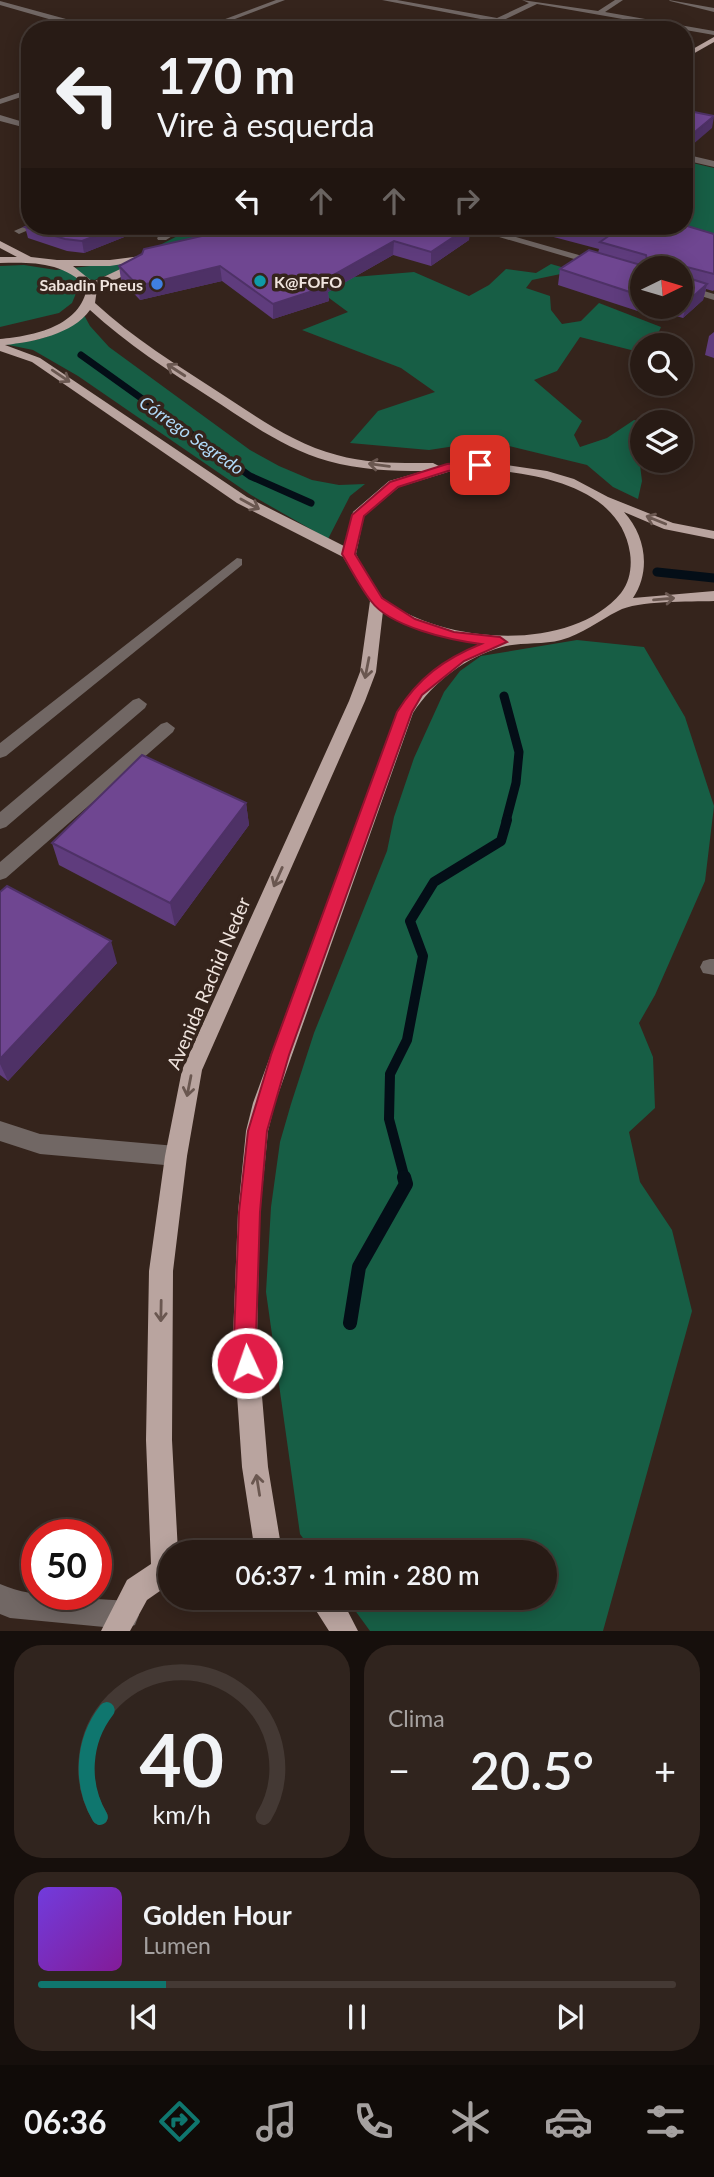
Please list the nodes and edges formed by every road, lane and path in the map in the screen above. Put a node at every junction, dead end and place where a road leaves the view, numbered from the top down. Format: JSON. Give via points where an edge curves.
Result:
{"nodes":[{"id":1,"x":5,"y":0,"type":"edge"},
{"id":2,"x":282,"y":0,"type":"edge"},
{"id":3,"x":384,"y":0,"type":"edge"},
{"id":4,"x":525,"y":0,"type":"edge"},
{"id":5,"x":620,"y":0,"type":"edge"},
{"id":6,"x":672,"y":0,"type":"edge"},
{"id":7,"x":536,"y":2,"type":"junction"},
{"id":8,"x":0,"y":3,"type":"edge"},
{"id":9,"x":714,"y":10,"type":"edge"},
{"id":10,"x":597,"y":14,"type":"junction"},
{"id":11,"x":498,"y":20,"type":"joint"},
{"id":12,"x":64,"y":21,"type":"edge"},
{"id":13,"x":224,"y":21,"type":"edge"},
{"id":14,"x":640,"y":21,"type":"edge"},
{"id":15,"x":693,"y":30,"type":"edge"},
{"id":16,"x":714,"y":33,"type":"edge"},
{"id":17,"x":714,"y":40,"type":"edge"},
{"id":18,"x":693,"y":52,"type":"edge"},
{"id":19,"x":21,"y":94,"type":"edge"},
{"id":20,"x":0,"y":102,"type":"edge"},
{"id":21,"x":0,"y":118,"type":"edge"},
{"id":22,"x":21,"y":124,"type":"edge"},
{"id":23,"x":693,"y":159,"type":"edge"},
{"id":24,"x":714,"y":164,"type":"edge"},
{"id":25,"x":167,"y":235,"type":"edge"},
{"id":26,"x":498,"y":235,"type":"edge"},
{"id":27,"x":162,"y":238,"type":"dead end"},
{"id":28,"x":0,"y":244,"type":"edge"},
{"id":29,"x":29,"y":259,"type":"junction"},
{"id":30,"x":0,"y":260,"type":"edge"},
{"id":31,"x":59,"y":264,"type":"junction"},
{"id":32,"x":630,"y":273,"type":"edge"},
{"id":33,"x":92,"y":287,"type":"junction"},
{"id":34,"x":693,"y":291,"type":"edge"},
{"id":35,"x":714,"y":297,"type":"edge"},
{"id":36,"x":89,"y":304,"type":"junction"},
{"id":37,"x":0,"y":342,"type":"edge"},
{"id":38,"x":0,"y":347,"type":"edge"},
{"id":39,"x":447,"y":468,"type":"junction"},
{"id":40,"x":600,"y":498,"type":"junction"},
{"id":41,"x":714,"y":535,"type":"edge"},
{"id":42,"x":349,"y":554,"type":"junction"},
{"id":43,"x":237,"y":562,"type":"dead end"},
{"id":44,"x":714,"y":596,"type":"edge"},
{"id":45,"x":377,"y":601,"type":"junction"},
{"id":46,"x":614,"y":606,"type":"junction"},
{"id":47,"x":500,"y":642,"type":"junction"},
{"id":48,"x":139,"y":704,"type":"dead end"},
{"id":49,"x":167,"y":728,"type":"dead end"},
{"id":50,"x":0,"y":752,"type":"edge"},
{"id":51,"x":0,"y":822,"type":"edge"},
{"id":52,"x":0,"y":873,"type":"edge"},
{"id":53,"x":0,"y":1131,"type":"edge"},
{"id":54,"x":176,"y":1156,"type":"junction"},
{"id":55,"x":165,"y":1540,"type":"edge"},
{"id":56,"x":266,"y":1540,"type":"edge"},
{"id":57,"x":158,"y":1576,"type":"edge"},
{"id":58,"x":0,"y":1598,"type":"edge"},
{"id":59,"x":333,"y":1610,"type":"edge"},
{"id":60,"x":120,"y":1623,"type":"edge"},
{"id":61,"x":344,"y":1631,"type":"edge"}],
"edges":[{"from":1,"to":8,"type":"street"},
{"from":2,"to":13,"type":"street"},
{"from":3,"to":11,"type":"street"},
{"from":4,"to":7,"type":"street"},
{"from":5,"to":10,"type":"street"},
{"from":6,"to":9,"type":"street"},
{"from":7,"to":10,"type":"street"},
{"from":7,"to":11,"type":"street"},
{"from":8,"to":12,"type":"street"},
{"from":10,"to":14,"type":"street"},
{"from":15,"to":16,"type":"street"},
{"from":17,"to":18,"type":"main road"},
{"from":19,"to":20,"type":"street"},
{"from":21,"to":22,"type":"street"},
{"from":23,"to":24,"type":"street"},
{"from":25,"to":27,"type":"street"},
{"from":26,"to":32,"type":"street"},
{"from":28,"to":29,"type":"main road"},
{"from":29,"to":30,"type":"main road"},
{"from":29,"to":31,"type":"main road"},
{"from":31,"to":33,"type":"main road","via":[[81,274]]},
{"from":31,"to":33,"type":"main road","via":[[159,256]]},
{"from":33,"to":36,"type":"main road"},
{"from":34,"to":35,"type":"street"},
{"from":36,"to":37,"type":"main road","via":[[73,320],[45,333]]},
{"from":39,"to":36,"type":"main road","one_way":true,"via":[[385,467],[297,446],[146,351]]},
{"from":38,"to":42,"type":"main road","one_way":true,"via":[[36,360],[242,500]]},
{"from":39,"to":40,"type":"main road","via":[[501,466],[544,473]]},
{"from":39,"to":42,"type":"main road","via":[[394,485],[358,515]]},
{"from":41,"to":40,"type":"main road","one_way":true,"via":[[669,526]]},
{"from":40,"to":46,"type":"main road","via":[[629,526],[640,559],[630,592]]},
{"from":42,"to":45,"type":"main road"},
{"from":43,"to":50,"type":"street"},
{"from":46,"to":44,"type":"main road","one_way":true},
{"from":45,"to":47,"type":"main road","via":[[410,622],[442,633]]},
{"from":45,"to":54,"type":"main road","name":"Avenida Rachid Neder","one_way":true,"via":[[368,672],[192,1070]]},
{"from":46,"to":47,"type":"main road","via":[[598,620],[553,637]]},
{"from":56,"to":47,"type":"main road","one_way":true,"via":[[255,1467],[245,1337],[250,1212],[260,1122],[405,712],[417,692],[459,658]]},
{"from":48,"to":51,"type":"street"},
{"from":49,"to":52,"type":"street"},
{"from":53,"to":54,"type":"street","via":[[40,1144]]},
{"from":54,"to":55,"type":"main road","name":"Avenida Rachid Neder","one_way":true,"via":[[161,1271],[159,1440]]},
{"from":57,"to":60,"type":"main road","via":[[138,1590]]},
{"from":58,"to":60,"type":"street","via":[[10,1604]]},
{"from":59,"to":61,"type":"main road"}]}
